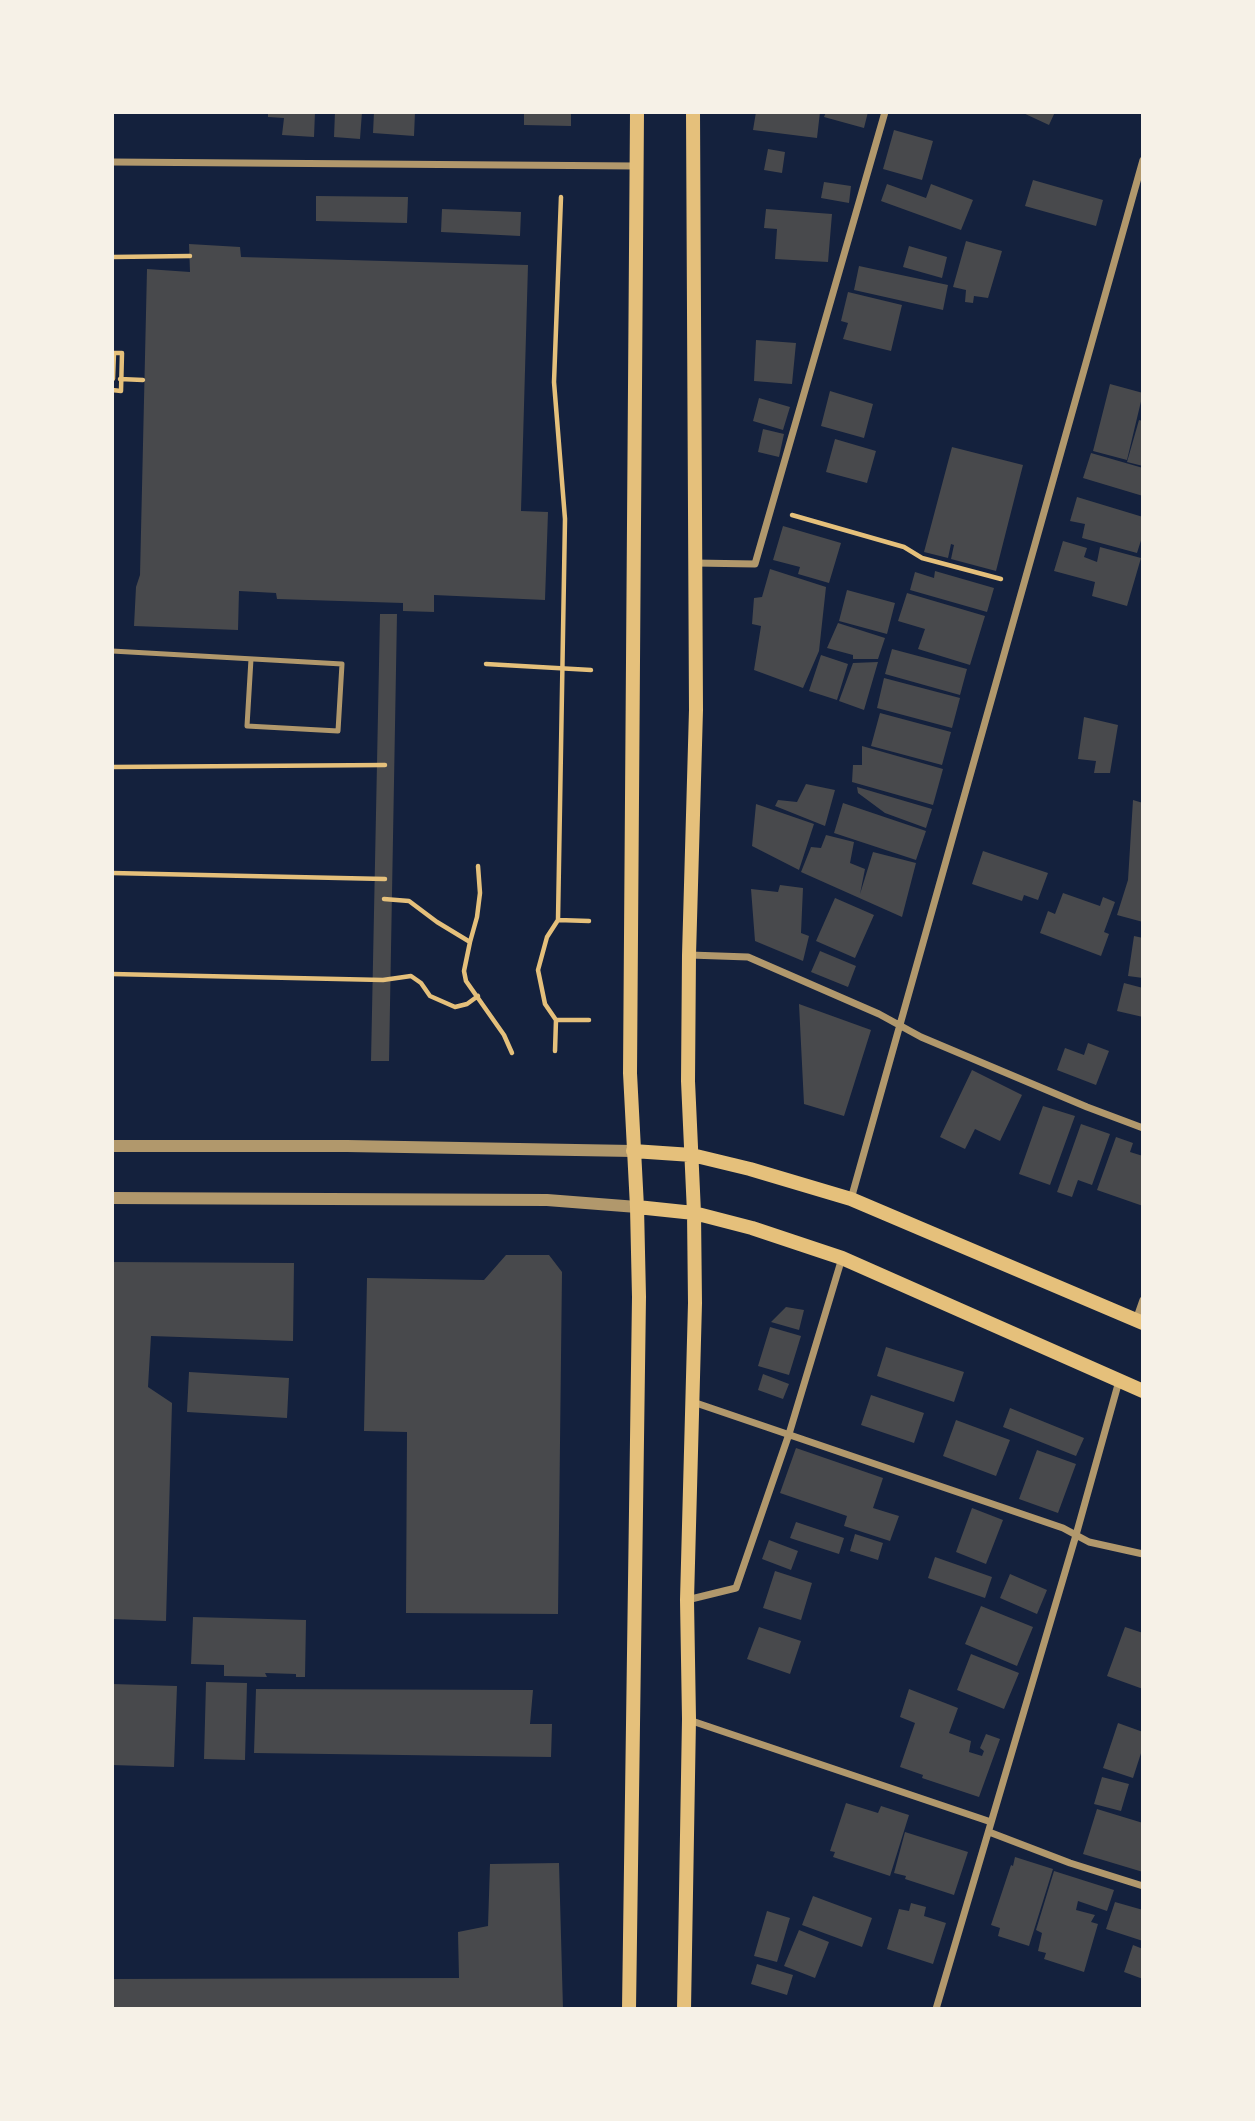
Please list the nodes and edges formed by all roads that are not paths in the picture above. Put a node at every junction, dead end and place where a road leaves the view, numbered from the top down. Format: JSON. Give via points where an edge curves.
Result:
{"nodes":[{"id":1,"x":636,"y":112,"type":"edge"},
{"id":2,"x":693,"y":112,"type":"edge"},
{"id":3,"x":885,"y":112,"type":"edge"},
{"id":4,"x":1143,"y":160,"type":"edge"},
{"id":5,"x":112,"y":162,"type":"edge"},
{"id":6,"x":636,"y":166,"type":"junction"},
{"id":7,"x":695,"y":563,"type":"junction"},
{"id":8,"x":112,"y":651,"type":"edge"},
{"id":9,"x":251,"y":659,"type":"junction"},
{"id":10,"x":689,"y":955,"type":"junction"},
{"id":11,"x":900,"y":1024,"type":"junction"},
{"id":12,"x":1143,"y":1128,"type":"edge"},
{"id":13,"x":112,"y":1146,"type":"edge"},
{"id":14,"x":633,"y":1151,"type":"junction"},
{"id":15,"x":692,"y":1155,"type":"junction"},
{"id":16,"x":112,"y":1198,"type":"edge"},
{"id":17,"x":851,"y":1199,"type":"junction"},
{"id":18,"x":637,"y":1207,"type":"junction"},
{"id":19,"x":694,"y":1213,"type":"junction"},
{"id":20,"x":842,"y":1258,"type":"junction"},
{"id":21,"x":1143,"y":1300,"type":"edge"},
{"id":22,"x":1140,"y":1321,"type":"edge"},
{"id":23,"x":1119,"y":1381,"type":"junction"},
{"id":24,"x":1143,"y":1391,"type":"edge"},
{"id":25,"x":693,"y":1402,"type":"junction"},
{"id":26,"x":789,"y":1434,"type":"junction"},
{"id":27,"x":1076,"y":1535,"type":"junction"},
{"id":28,"x":1143,"y":1554,"type":"edge"},
{"id":29,"x":687,"y":1600,"type":"junction"},
{"id":30,"x":689,"y":1719,"type":"junction"},
{"id":31,"x":991,"y":1822,"type":"junction"},
{"id":32,"x":989,"y":1832,"type":"junction"},
{"id":33,"x":1143,"y":1886,"type":"edge"},
{"id":34,"x":629,"y":2009,"type":"edge"},
{"id":35,"x":684,"y":2009,"type":"edge"},
{"id":36,"x":936,"y":2009,"type":"edge"}],
"edges":[{"from":1,"to":6,"type":"main road"},
{"from":2,"to":7,"type":"main road"},
{"from":3,"to":7,"type":"street","via":[[755,564]]},
{"from":4,"to":11,"type":"street"},
{"from":5,"to":6,"type":"street"},
{"from":6,"to":14,"type":"main road"},
{"from":7,"to":10,"type":"main road"},
{"from":8,"to":9,"type":"lane"},
{"from":9,"to":9,"type":"lane","via":[[342,664],[338,731],[247,726]]},
{"from":10,"to":11,"type":"street","via":[[748,957]]},
{"from":10,"to":15,"type":"main road"},
{"from":11,"to":12,"type":"street","via":[[921,1037]]},
{"from":11,"to":17,"type":"street"},
{"from":13,"to":14,"type":"street"},
{"from":14,"to":15,"type":"main road"},
{"from":14,"to":18,"type":"main road"},
{"from":15,"to":17,"type":"main road"},
{"from":15,"to":19,"type":"main road"},
{"from":16,"to":18,"type":"street","via":[[547,1200]]},
{"from":17,"to":22,"type":"main road"},
{"from":18,"to":19,"type":"main road"},
{"from":18,"to":34,"type":"main road"},
{"from":19,"to":20,"type":"main road"},
{"from":19,"to":25,"type":"main road"},
{"from":20,"to":23,"type":"main road"},
{"from":20,"to":26,"type":"street"},
{"from":21,"to":22,"type":"street"},
{"from":23,"to":24,"type":"main road"},
{"from":23,"to":27,"type":"street"},
{"from":25,"to":26,"type":"street"},
{"from":25,"to":29,"type":"main road"},
{"from":26,"to":27,"type":"street"},
{"from":26,"to":29,"type":"street","via":[[736,1588]]},
{"from":27,"to":28,"type":"street"},
{"from":27,"to":31,"type":"street"},
{"from":29,"to":30,"type":"main road"},
{"from":30,"to":31,"type":"street"},
{"from":30,"to":35,"type":"main road"},
{"from":31,"to":32,"type":"street"},
{"from":32,"to":33,"type":"street"},
{"from":32,"to":36,"type":"street"}]}
